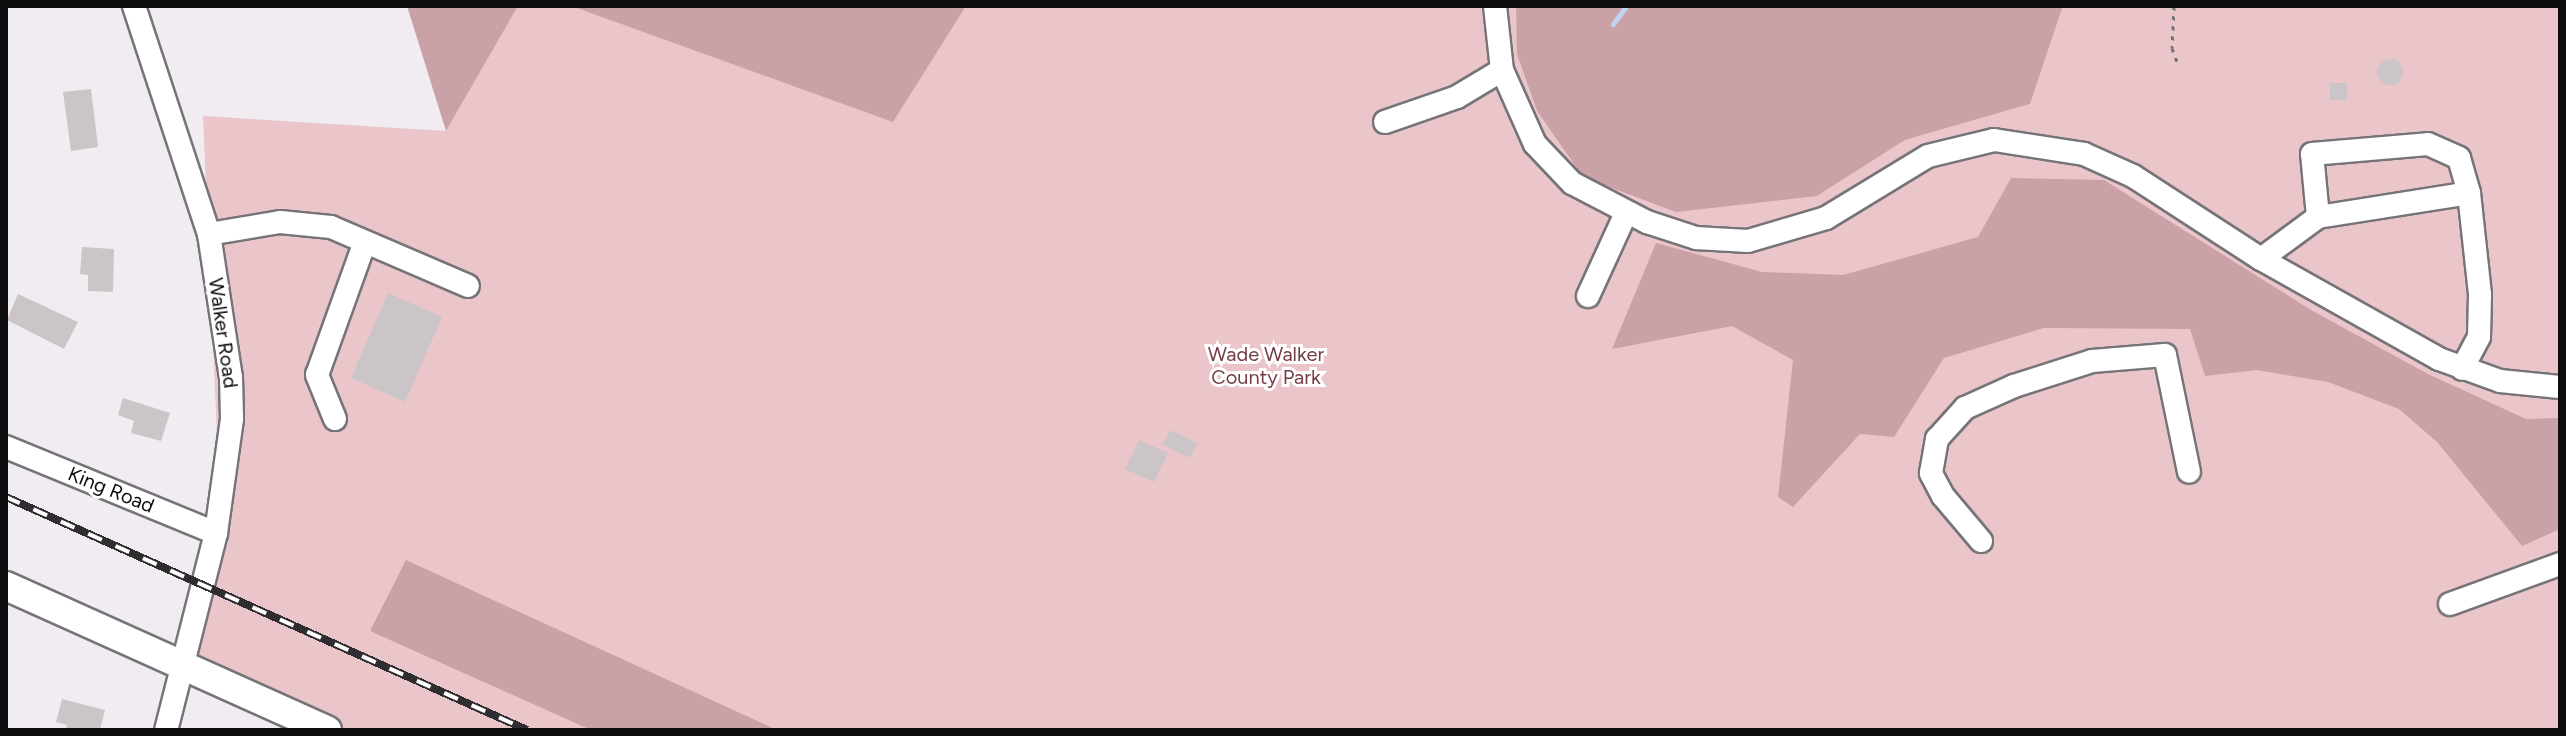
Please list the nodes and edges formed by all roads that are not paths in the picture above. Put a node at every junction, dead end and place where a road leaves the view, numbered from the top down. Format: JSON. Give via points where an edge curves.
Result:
{"nodes":[{"id":1,"x":134,"y":6,"type":"edge"},
{"id":2,"x":1495,"y":6,"type":"edge"},
{"id":3,"x":1502,"y":70,"type":"junction"},
{"id":4,"x":1385,"y":122,"type":"dead end"},
{"id":5,"x":2469,"y":193,"type":"junction"},
{"id":6,"x":1626,"y":213,"type":"junction"},
{"id":7,"x":2318,"y":217,"type":"junction"},
{"id":8,"x":209,"y":234,"type":"junction"},
{"id":9,"x":365,"y":242,"type":"junction"},
{"id":10,"x":2261,"y":259,"type":"junction"},
{"id":11,"x":468,"y":286,"type":"dead end"},
{"id":12,"x":1588,"y":296,"type":"dead end"},
{"id":13,"x":2462,"y":369,"type":"junction"},
{"id":14,"x":2560,"y":387,"type":"edge"},
{"id":15,"x":335,"y":419,"type":"dead end"},
{"id":16,"x":6,"y":447,"type":"edge"},
{"id":17,"x":2189,"y":472,"type":"dead end"},
{"id":18,"x":216,"y":533,"type":"junction"},
{"id":19,"x":1981,"y":541,"type":"dead end"},
{"id":20,"x":2560,"y":564,"type":"edge"},
{"id":21,"x":6,"y":586,"type":"edge"},
{"id":22,"x":2450,"y":604,"type":"dead end"},
{"id":23,"x":183,"y":666,"type":"junction"},
{"id":24,"x":166,"y":730,"type":"edge"},
{"id":25,"x":327,"y":730,"type":"edge"}],
"edges":[{"from":1,"to":8,"type":"street","name":"Walker Road"},
{"from":2,"to":3,"type":"street"},
{"from":3,"to":4,"type":"street","via":[[1457,97]]},
{"from":3,"to":6,"type":"street","via":[[1521,121],[1552,165],[1572,183]]},
{"from":5,"to":7,"type":"street"},
{"from":5,"to":7,"type":"street","via":[[2459,158],[2428,144],[2312,154]]},
{"from":5,"to":13,"type":"street","via":[[2479,337]]},
{"from":6,"to":10,"type":"street","via":[[1696,238],[1775,237],[1826,218],[1928,156],[1994,140],[2084,154],[2133,176]]},
{"from":6,"to":12,"type":"street"},
{"from":7,"to":10,"type":"street"},
{"from":8,"to":9,"type":"street","via":[[280,222],[331,227]]},
{"from":8,"to":18,"type":"street","name":"Walker Road","via":[[226,334],[232,419]]},
{"from":9,"to":11,"type":"street"},
{"from":9,"to":15,"type":"street","via":[[317,375]]},
{"from":10,"to":13,"type":"street"},
{"from":13,"to":14,"type":"street","via":[[2500,381]]},
{"from":16,"to":18,"type":"street","name":"King Road"},
{"from":17,"to":19,"type":"street","via":[[2165,355],[2092,361],[1965,408],[1937,439],[1931,473]]},
{"from":18,"to":23,"type":"street","name":"Walker Road"},
{"from":20,"to":22,"type":"street"},
{"from":21,"to":23,"type":"main road"},
{"from":23,"to":24,"type":"street","name":"Walker Road"},
{"from":23,"to":25,"type":"main road"}]}
